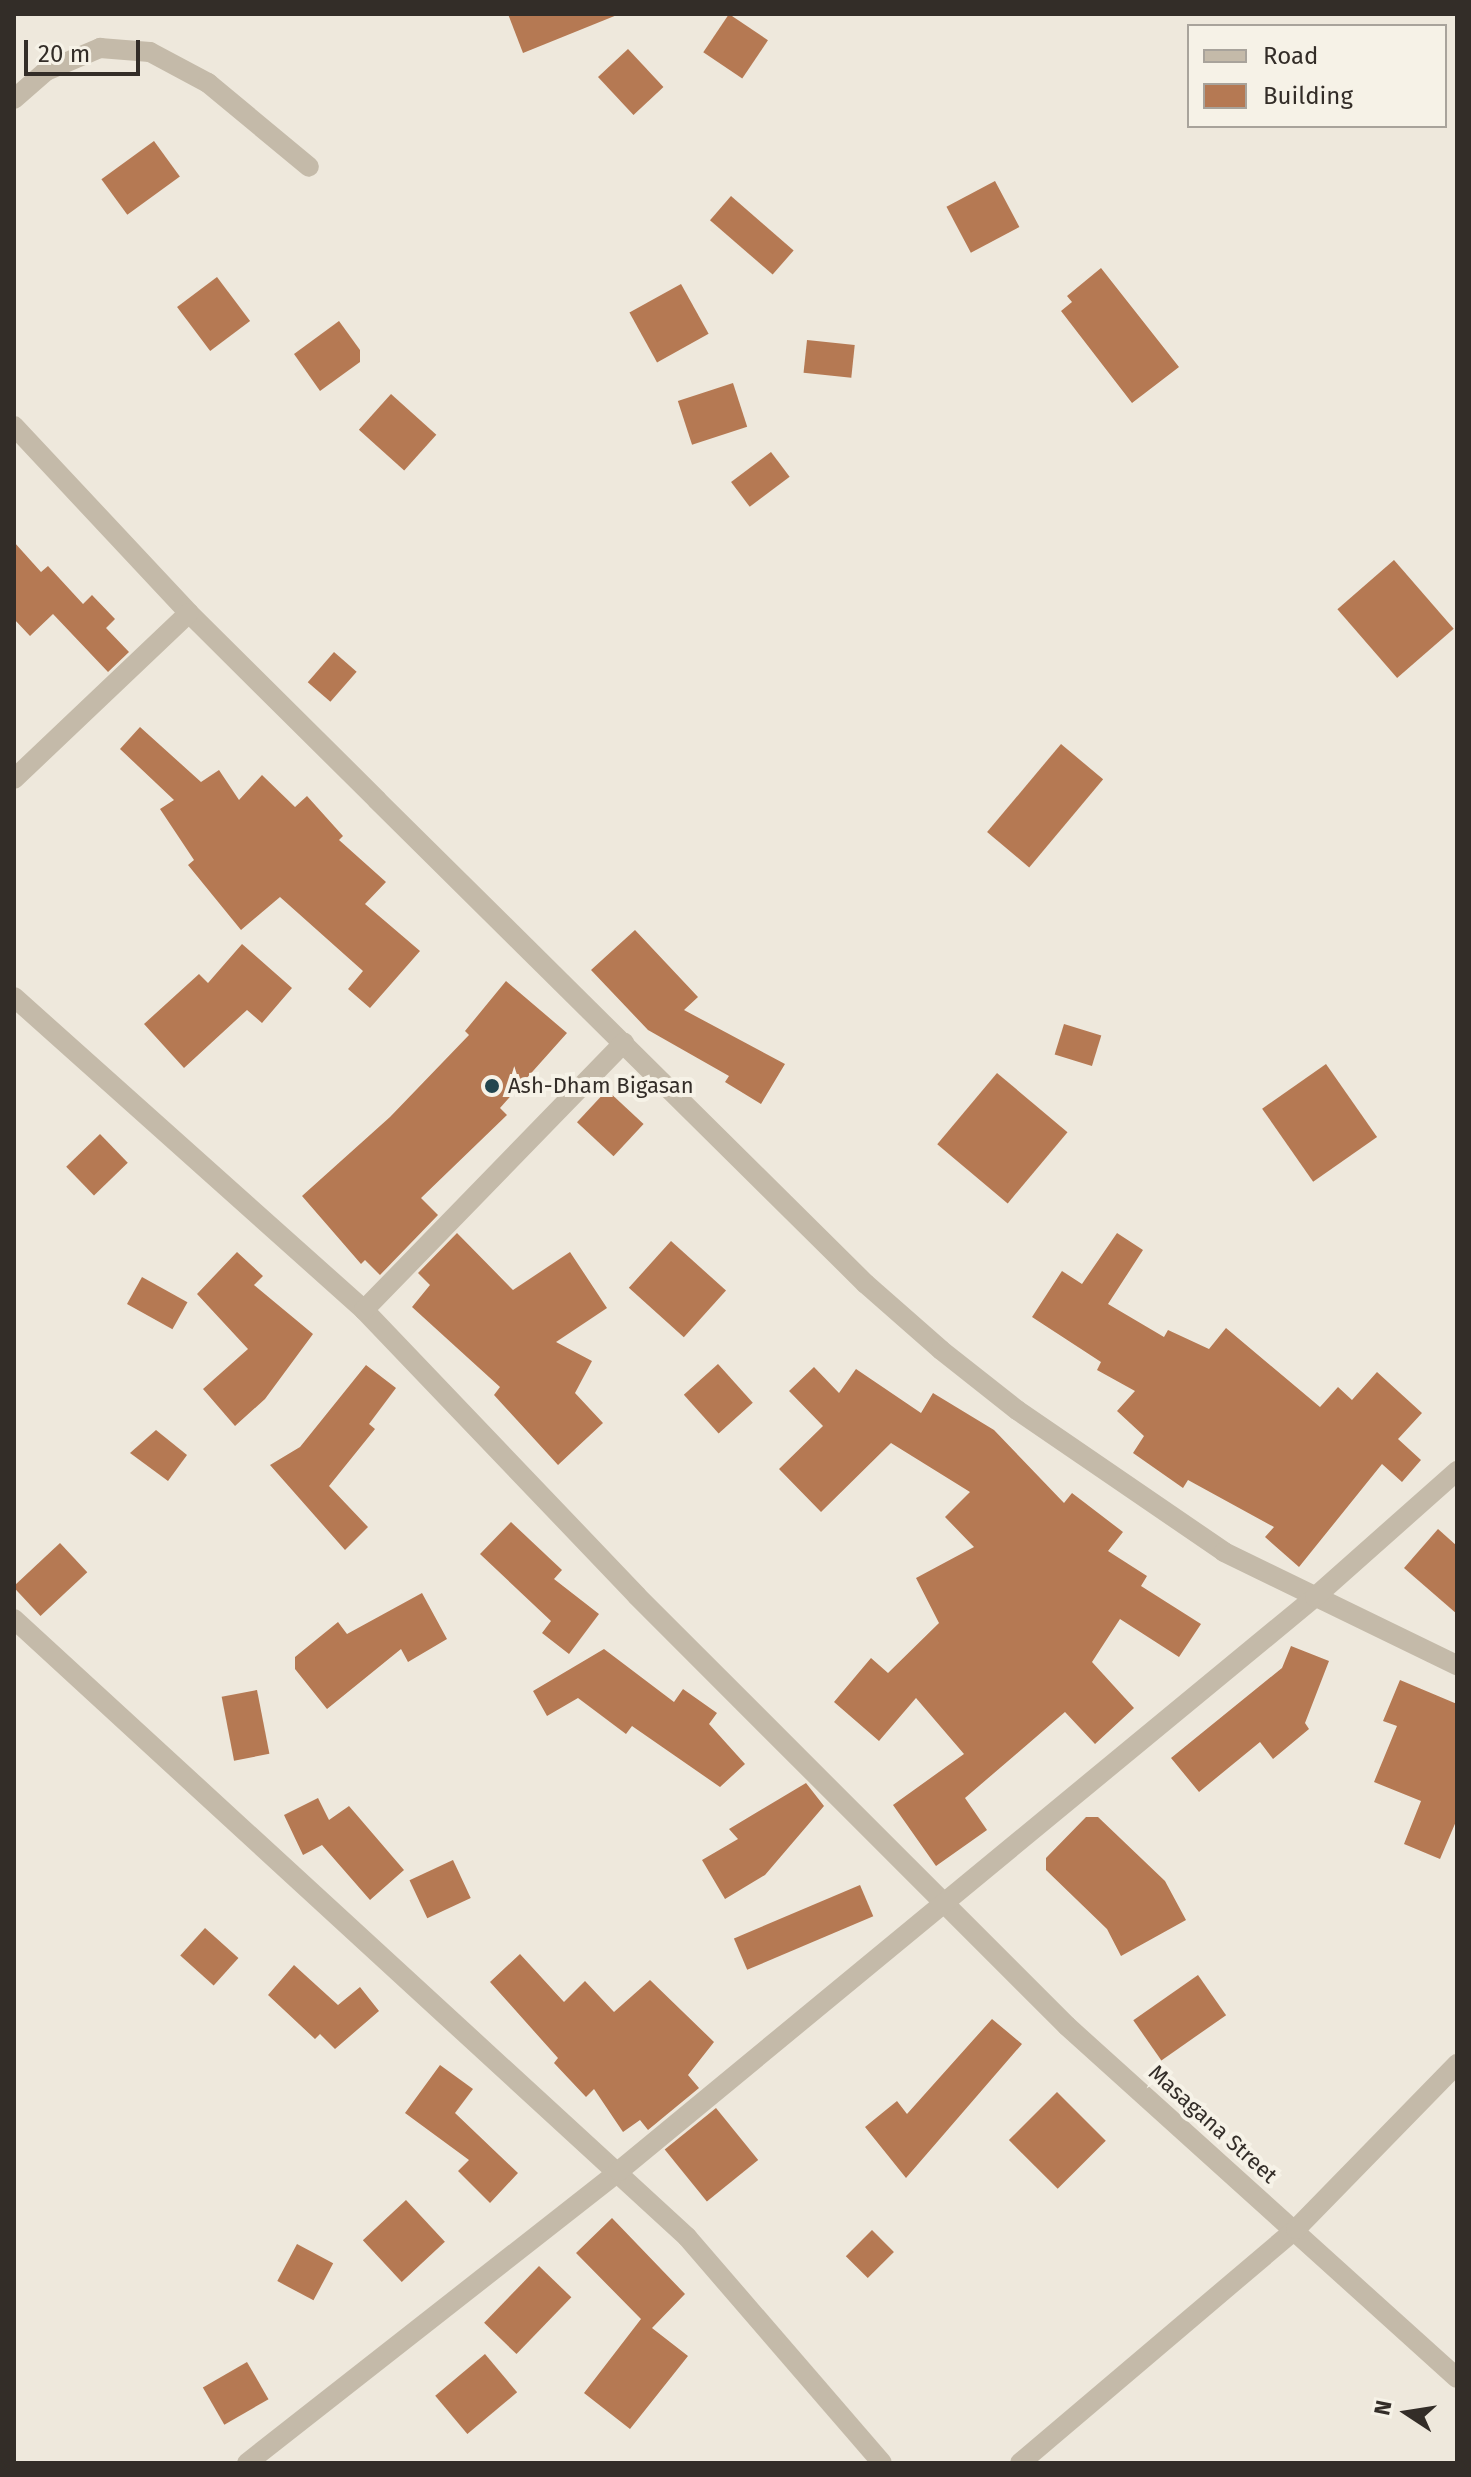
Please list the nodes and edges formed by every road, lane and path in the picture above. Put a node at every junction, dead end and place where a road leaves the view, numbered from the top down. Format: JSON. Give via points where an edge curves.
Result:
{"nodes":[{"id":1,"x":14,"y":99,"type":"edge"},
{"id":2,"x":309,"y":167,"type":"dead end"},
{"id":3,"x":14,"y":426,"type":"edge"},
{"id":4,"x":189,"y":613,"type":"junction"},
{"id":5,"x":14,"y":779,"type":"edge"},
{"id":6,"x":14,"y":997,"type":"edge"},
{"id":7,"x":624,"y":1043,"type":"junction"},
{"id":8,"x":364,"y":1310,"type":"junction"},
{"id":9,"x":1457,"y":1471,"type":"edge"},
{"id":10,"x":1315,"y":1597,"type":"junction"},
{"id":11,"x":14,"y":1619,"type":"edge"},
{"id":12,"x":1457,"y":1665,"type":"edge"},
{"id":13,"x":941,"y":1901,"type":"junction"},
{"id":14,"x":1457,"y":2064,"type":"edge"},
{"id":15,"x":619,"y":2171,"type":"junction"},
{"id":16,"x":1296,"y":2229,"type":"junction"},
{"id":17,"x":1457,"y":2378,"type":"edge"},
{"id":18,"x":247,"y":2463,"type":"edge"},
{"id":19,"x":882,"y":2463,"type":"edge"},
{"id":20,"x":1020,"y":2463,"type":"edge"}],
"edges":[{"from":1,"to":2,"type":"street","via":[[46,71],[100,48],[150,52],[208,83]]},
{"from":3,"to":4,"type":"street"},
{"from":4,"to":5,"type":"street"},
{"from":4,"to":7,"type":"street"},
{"from":6,"to":8,"type":"street","name":"Masagana Street"},
{"from":7,"to":8,"type":"street"},
{"from":7,"to":10,"type":"street","via":[[866,1284],[941,1350],[1017,1410],[1224,1552]]},
{"from":8,"to":13,"type":"street","name":"Masagana Street","via":[[637,1596]]},
{"from":9,"to":10,"type":"street"},
{"from":10,"to":12,"type":"street"},
{"from":10,"to":13,"type":"street"},
{"from":11,"to":15,"type":"street"},
{"from":13,"to":15,"type":"street"},
{"from":13,"to":16,"type":"street","name":"Masagana Street","via":[[1067,2026]]},
{"from":14,"to":16,"type":"street"},
{"from":15,"to":18,"type":"street"},
{"from":15,"to":19,"type":"street","via":[[687,2237]]},
{"from":16,"to":17,"type":"street","name":"Masagana Street"},
{"from":16,"to":20,"type":"street"}]}
